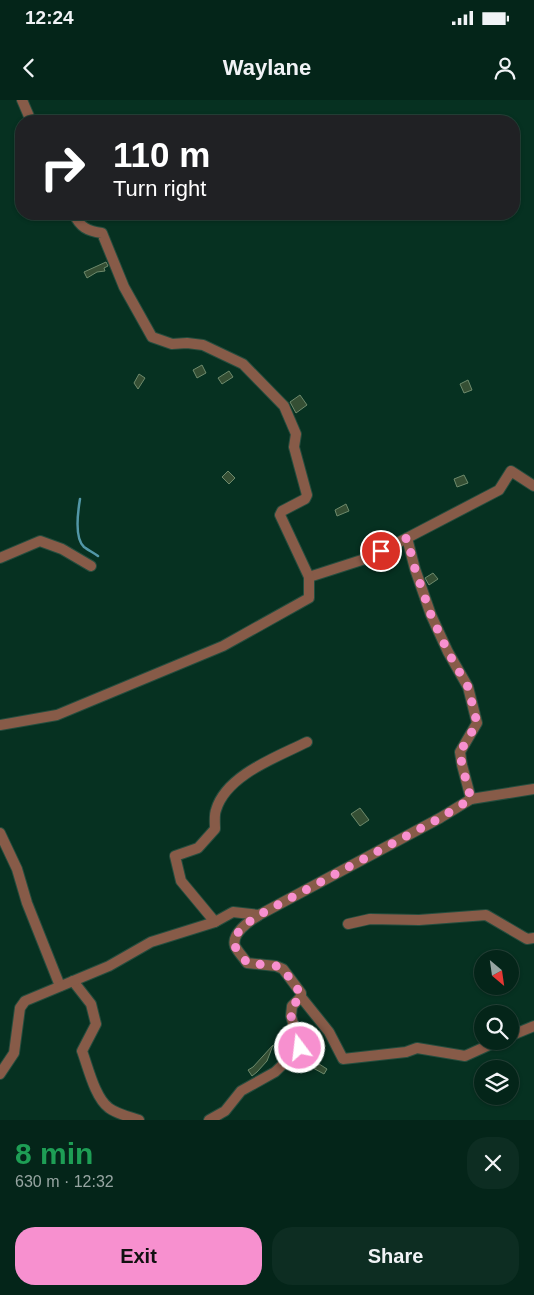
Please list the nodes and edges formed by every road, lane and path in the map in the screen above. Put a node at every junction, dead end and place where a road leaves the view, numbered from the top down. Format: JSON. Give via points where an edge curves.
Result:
{"nodes":[{"id":1,"x":22,"y":100,"type":"edge"},
{"id":2,"x":28,"y":115,"type":"edge"},
{"id":3,"x":77,"y":220,"type":"edge"},
{"id":4,"x":534,"y":486,"type":"edge"},
{"id":5,"x":407,"y":538,"type":"junction"},
{"id":6,"x":0,"y":558,"type":"edge"},
{"id":7,"x":91,"y":566,"type":"dead end"},
{"id":8,"x":309,"y":577,"type":"junction"},
{"id":9,"x":0,"y":725,"type":"edge"},
{"id":10,"x":306,"y":742,"type":"dead end"},
{"id":11,"x":534,"y":789,"type":"edge"},
{"id":12,"x":471,"y":799,"type":"junction"},
{"id":13,"x":0,"y":834,"type":"edge"},
{"id":14,"x":259,"y":915,"type":"junction"},
{"id":15,"x":214,"y":922,"type":"junction"},
{"id":16,"x":348,"y":924,"type":"dead end"},
{"id":17,"x":534,"y":938,"type":"edge"},
{"id":18,"x":73,"y":981,"type":"junction"},
{"id":19,"x":60,"y":986,"type":"junction"},
{"id":20,"x":301,"y":997,"type":"junction"},
{"id":21,"x":534,"y":1026,"type":"edge"},
{"id":22,"x":519,"y":1032,"type":"edge"},
{"id":23,"x":479,"y":1050,"type":"edge"},
{"id":24,"x":0,"y":1074,"type":"edge"},
{"id":25,"x":139,"y":1120,"type":"edge"},
{"id":26,"x":209,"y":1120,"type":"edge"}],
"edges":[{"from":1,"to":2,"type":"street"},
{"from":3,"to":8,"type":"street","via":[[90,231],[102,233],[124,287],[152,337],[172,344],[203,345],[243,364],[284,406],[296,434],[294,448],[307,495],[282,511],[280,516]]},
{"from":4,"to":5,"type":"street","via":[[511,471],[499,490]]},
{"from":5,"to":8,"type":"street","via":[[368,558]]},
{"from":5,"to":12,"type":"street","via":[[431,615],[468,687],[477,723],[460,752]]},
{"from":6,"to":7,"type":"street","via":[[40,541],[62,549]]},
{"from":8,"to":9,"type":"street","via":[[309,598],[224,646],[57,715]]},
{"from":10,"to":15,"type":"street","via":[[245,773],[224,793],[216,810],[215,829],[198,848],[175,856],[181,881]]},
{"from":11,"to":12,"type":"street"},
{"from":12,"to":14,"type":"street"},
{"from":13,"to":19,"type":"street","via":[[17,869]]},
{"from":14,"to":15,"type":"street","via":[[233,912]]},
{"from":14,"to":20,"type":"street","via":[[247,922],[235,938],[235,945],[247,963],[283,969]]},
{"from":15,"to":18,"type":"street","via":[[151,942],[110,966]]},
{"from":16,"to":17,"type":"street","via":[[370,919],[419,920],[486,915],[527,939]]},
{"from":18,"to":19,"type":"street"},
{"from":18,"to":25,"type":"street","via":[[91,1004],[96,1024],[82,1051],[102,1102],[110,1109]]},
{"from":19,"to":24,"type":"street","via":[[25,1001],[20,1008],[14,1052]]},
{"from":20,"to":23,"type":"street","via":[[329,1032],[343,1059],[417,1048],[466,1056]]},
{"from":20,"to":26,"type":"street","via":[[292,1006],[291,1016],[300,1048],[275,1072],[241,1091],[225,1111]]},
{"from":21,"to":22,"type":"street"}]}
